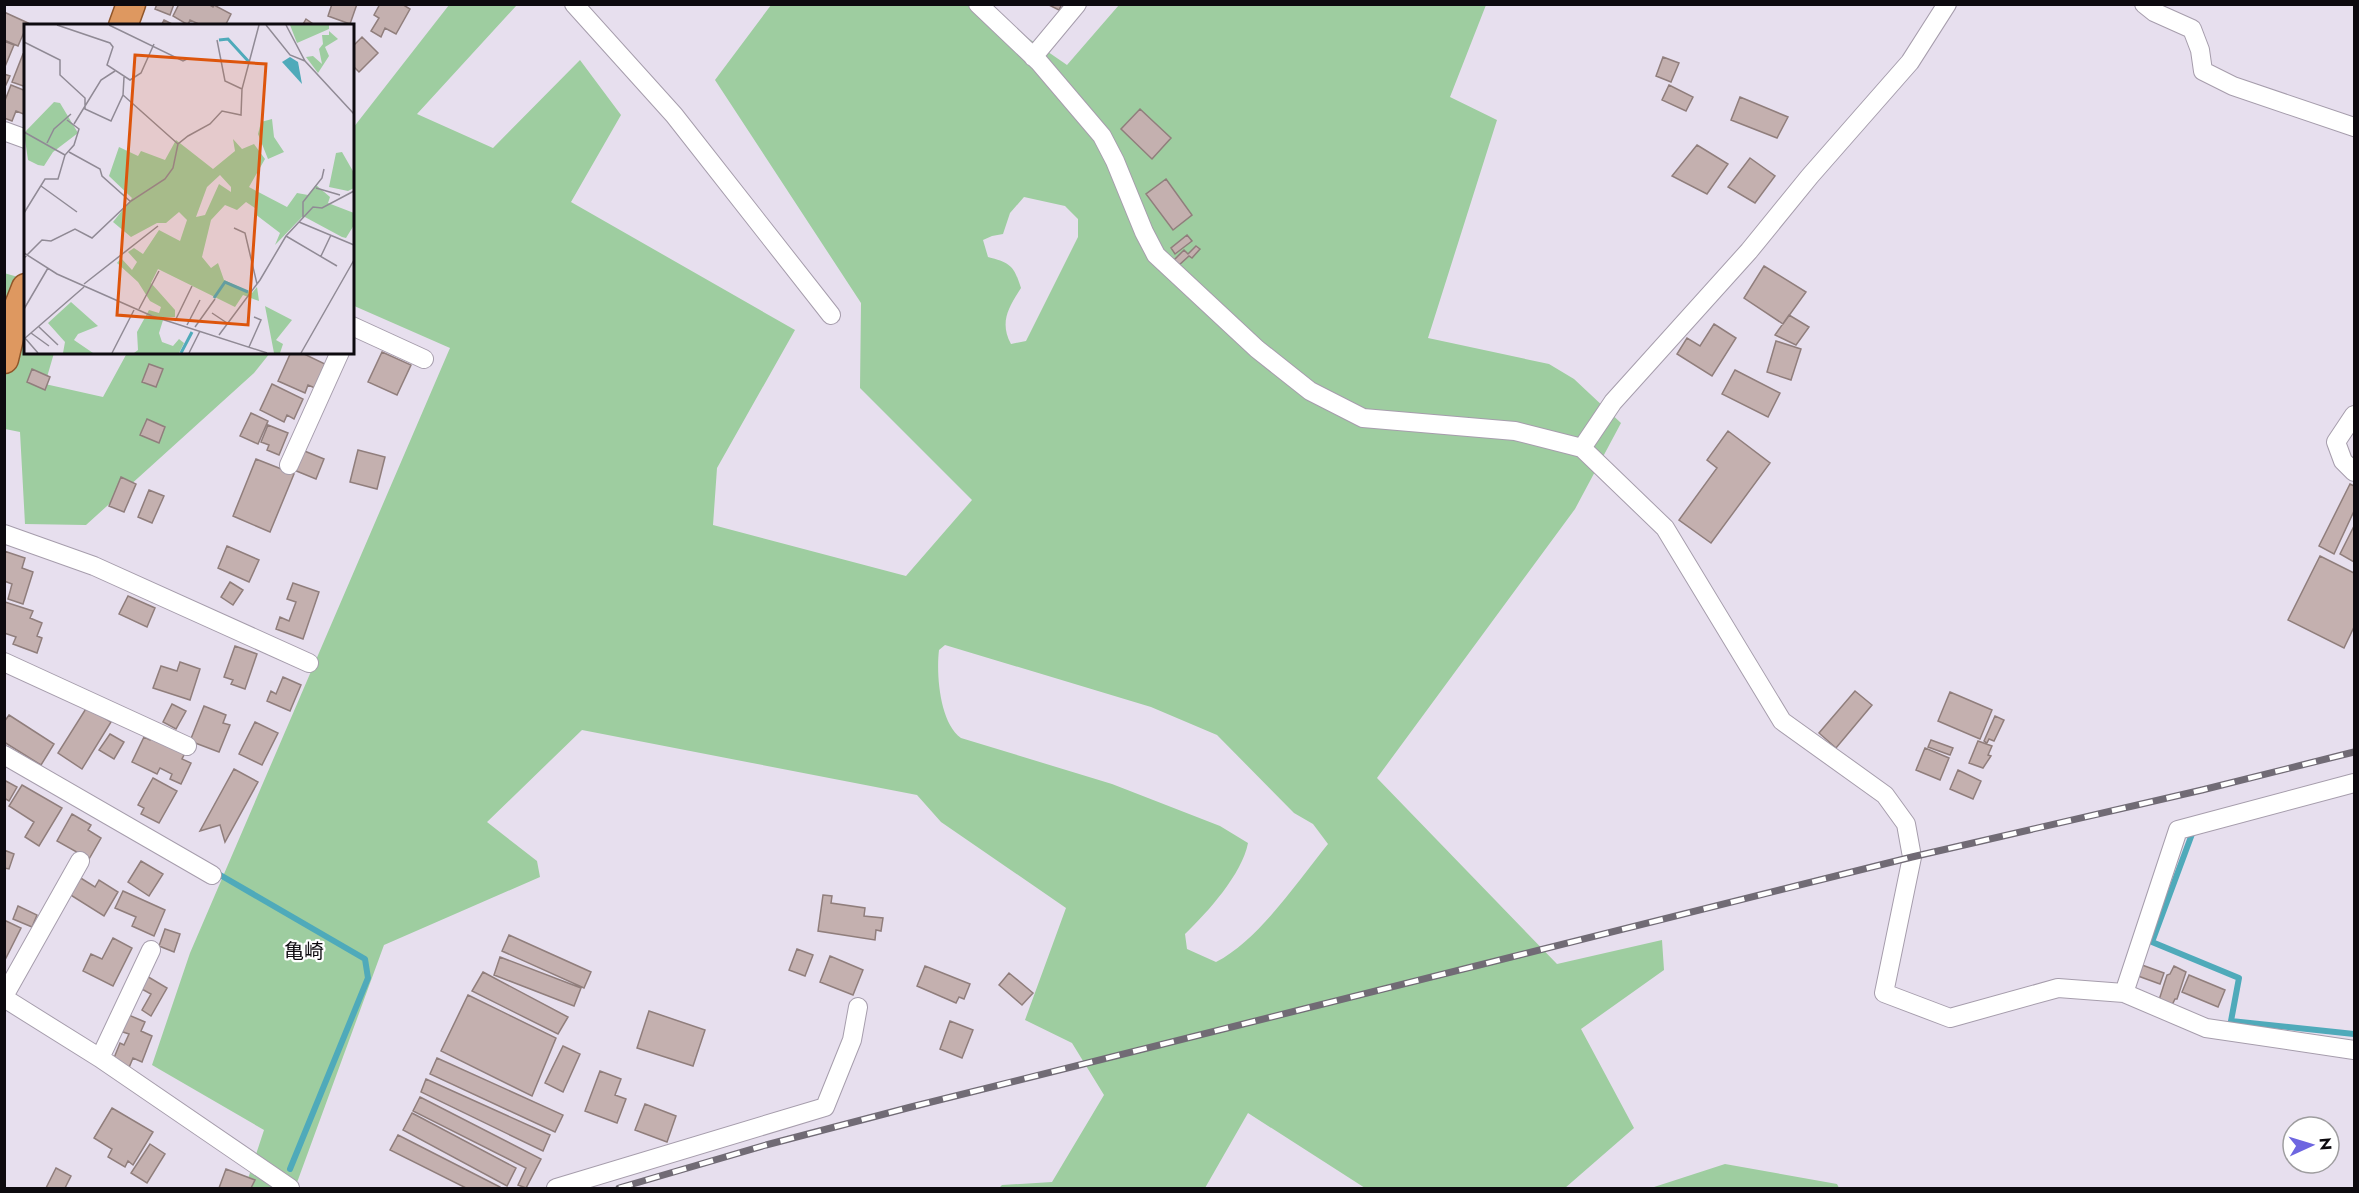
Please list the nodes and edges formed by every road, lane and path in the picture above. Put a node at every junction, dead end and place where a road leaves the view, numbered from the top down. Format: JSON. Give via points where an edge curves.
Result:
{"nodes":[{"id":1,"x":131,"y":4,"type":"edge"},
{"id":2,"x":574,"y":4,"type":"edge"},
{"id":3,"x":978,"y":4,"type":"edge"},
{"id":4,"x":1077,"y":4,"type":"edge"},
{"id":5,"x":1947,"y":4,"type":"edge"},
{"id":6,"x":2144,"y":4,"type":"edge"},
{"id":7,"x":124,"y":24,"type":"edge"},
{"id":8,"x":1033,"y":57,"type":"junction"},
{"id":9,"x":2355,"y":127,"type":"edge"},
{"id":10,"x":4,"y":131,"type":"edge"},
{"id":11,"x":24,"y":138,"type":"edge"},
{"id":12,"x":24,"y":293,"type":"edge"},
{"id":13,"x":831,"y":315,"type":"dead end"},
{"id":14,"x":354,"y":327,"type":"edge"},
{"id":15,"x":339,"y":354,"type":"edge"},
{"id":16,"x":4,"y":359,"type":"edge"},
{"id":17,"x":424,"y":359,"type":"dead end"},
{"id":18,"x":2355,"y":415,"type":"edge"},
{"id":19,"x":1582,"y":448,"type":"junction"},
{"id":20,"x":289,"y":465,"type":"dead end"},
{"id":21,"x":2355,"y":472,"type":"edge"},
{"id":22,"x":4,"y":534,"type":"edge"},
{"id":23,"x":4,"y":662,"type":"edge"},
{"id":24,"x":309,"y":663,"type":"dead end"},
{"id":25,"x":188,"y":746,"type":"dead end"},
{"id":26,"x":4,"y":755,"type":"edge"},
{"id":27,"x":2355,"y":783,"type":"edge"},
{"id":28,"x":80,"y":861,"type":"dead end"},
{"id":29,"x":212,"y":875,"type":"dead end"},
{"id":30,"x":151,"y":950,"type":"dead end"},
{"id":31,"x":2124,"y":993,"type":"junction"},
{"id":32,"x":4,"y":997,"type":"edge"},
{"id":33,"x":858,"y":1007,"type":"dead end"},
{"id":34,"x":2355,"y":1050,"type":"edge"},
{"id":35,"x":100,"y":1058,"type":"junction"},
{"id":36,"x":290,"y":1188,"type":"edge"},
{"id":37,"x":556,"y":1188,"type":"edge"}],
"edges":[{"from":1,"to":7,"type":"highway"},
{"from":2,"to":13,"type":"street","via":[[674,115]]},
{"from":3,"to":8,"type":"street"},
{"from":4,"to":8,"type":"street"},
{"from":5,"to":19,"type":"street","via":[[1910,62],[1749,251],[1613,402]]},
{"from":6,"to":9,"type":"street","via":[[2192,29],[2203,71],[2234,86]]},
{"from":8,"to":19,"type":"street","via":[[1102,136],[1156,255],[1257,349],[1310,391],[1362,418],[1515,431]]},
{"from":10,"to":11,"type":"street"},
{"from":12,"to":16,"type":"highway"},
{"from":14,"to":17,"type":"street"},
{"from":15,"to":20,"type":"street"},
{"from":18,"to":21,"type":"street","via":[[2336,442],[2343,461]]},
{"from":19,"to":31,"type":"street","via":[[1665,528],[1782,721],[1885,795],[1906,824],[1912,857],[1884,993],[1950,1018],[2058,988]]},
{"from":22,"to":24,"type":"street","via":[[94,566]]},
{"from":23,"to":25,"type":"street"},
{"from":26,"to":29,"type":"street"},
{"from":27,"to":31,"type":"street","via":[[2178,830]]},
{"from":28,"to":32,"type":"street"},
{"from":30,"to":35,"type":"street"},
{"from":31,"to":34,"type":"street","via":[[2206,1028]]},
{"from":32,"to":35,"type":"street"},
{"from":33,"to":37,"type":"street","via":[[852,1040],[825,1107]]},
{"from":35,"to":36,"type":"street"}]}
